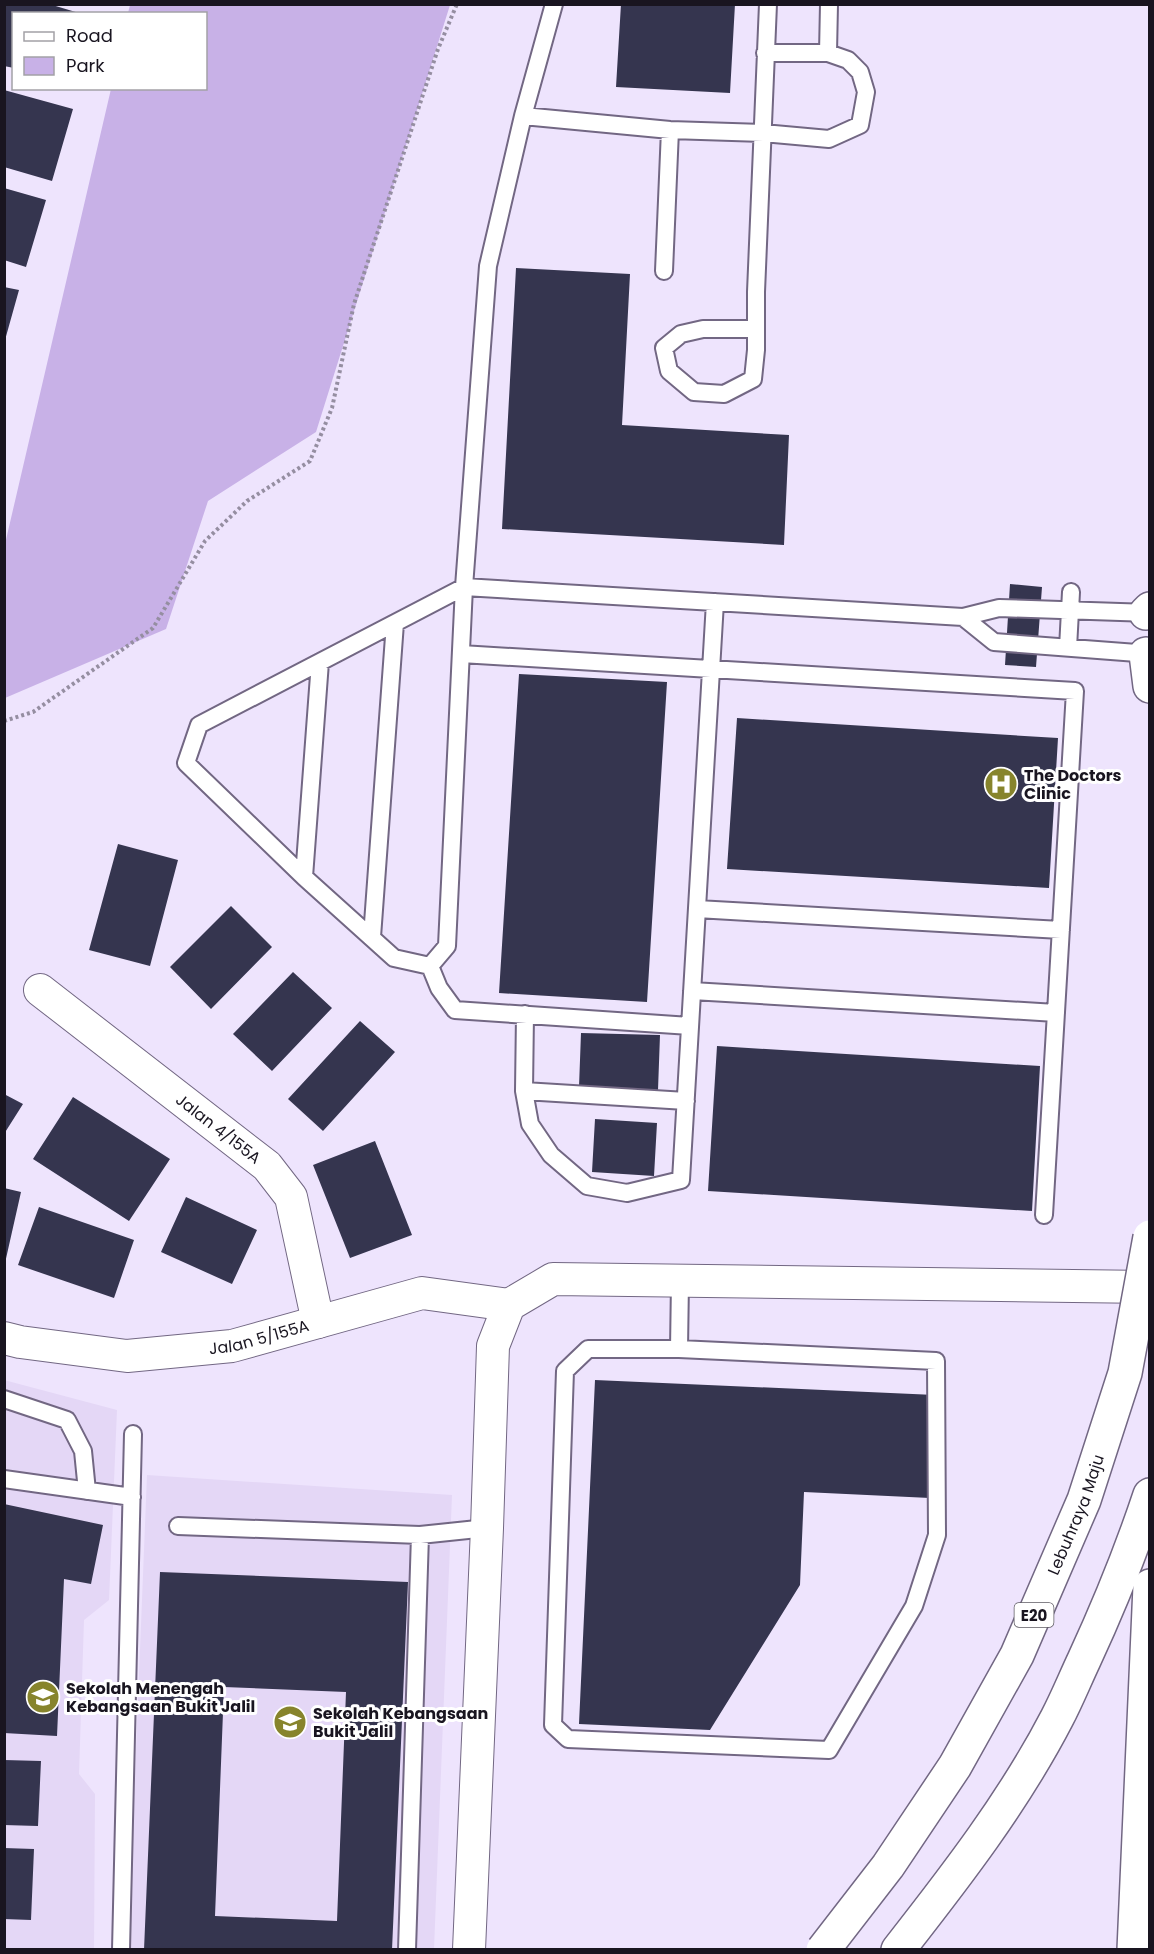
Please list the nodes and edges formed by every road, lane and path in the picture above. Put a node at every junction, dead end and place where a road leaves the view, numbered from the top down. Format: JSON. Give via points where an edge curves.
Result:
{"nodes":[{"id":1,"x":457,"y":4,"type":"edge"},
{"id":2,"x":554,"y":4,"type":"edge"},
{"id":3,"x":768,"y":4,"type":"edge"},
{"id":4,"x":830,"y":4,"type":"edge"},
{"id":5,"x":765,"y":53,"type":"junction"},
{"id":6,"x":828,"y":53,"type":"junction"},
{"id":7,"x":523,"y":116,"type":"junction"},
{"id":8,"x":670,"y":130,"type":"junction"},
{"id":9,"x":763,"y":133,"type":"junction"},
{"id":10,"x":664,"y":271,"type":"dead end"},
{"id":11,"x":755,"y":329,"type":"junction"},
{"id":12,"x":464,"y":587,"type":"junction"},
{"id":13,"x":1071,"y":592,"type":"dead end"},
{"id":14,"x":716,"y":602,"type":"junction"},
{"id":15,"x":1070,"y":610,"type":"junction"},
{"id":16,"x":1148,"y":611,"type":"edge"},
{"id":17,"x":963,"y":617,"type":"junction"},
{"id":18,"x":395,"y":623,"type":"junction"},
{"id":19,"x":1068,"y":648,"type":"junction"},
{"id":20,"x":461,"y":654,"type":"junction"},
{"id":21,"x":1148,"y":654,"type":"edge"},
{"id":22,"x":320,"y":662,"type":"junction"},
{"id":23,"x":711,"y":669,"type":"junction"},
{"id":24,"x":1149,"y":686,"type":"edge"},
{"id":25,"x":4,"y":720,"type":"edge"},
{"id":26,"x":304,"y":877,"type":"junction"},
{"id":27,"x":697,"y":909,"type":"junction"},
{"id":28,"x":1061,"y":930,"type":"junction"},
{"id":29,"x":372,"y":937,"type":"junction"},
{"id":30,"x":430,"y":966,"type":"junction"},
{"id":31,"x":40,"y":990,"type":"dead end"},
{"id":32,"x":692,"y":991,"type":"junction"},
{"id":33,"x":1056,"y":1013,"type":"junction"},
{"id":34,"x":525,"y":1014,"type":"junction"},
{"id":35,"x":690,"y":1026,"type":"junction"},
{"id":36,"x":524,"y":1091,"type":"junction"},
{"id":37,"x":686,"y":1101,"type":"junction"},
{"id":38,"x":1044,"y":1215,"type":"dead end"},
{"id":39,"x":1149,"y":1237,"type":"edge"},
{"id":40,"x":680,"y":1281,"type":"junction"},
{"id":41,"x":1149,"y":1287,"type":"edge"},
{"id":42,"x":509,"y":1305,"type":"junction"},
{"id":43,"x":318,"y":1322,"type":"junction"},
{"id":44,"x":4,"y":1338,"type":"edge"},
{"id":45,"x":679,"y":1349,"type":"junction"},
{"id":46,"x":4,"y":1399,"type":"edge"},
{"id":47,"x":134,"y":1434,"type":"dead end"},
{"id":48,"x":4,"y":1479,"type":"edge"},
{"id":49,"x":87,"y":1491,"type":"junction"},
{"id":50,"x":1149,"y":1495,"type":"edge"},
{"id":51,"x":132,"y":1497,"type":"junction"},
{"id":52,"x":178,"y":1526,"type":"dead end"},
{"id":53,"x":487,"y":1528,"type":"junction"},
{"id":54,"x":420,"y":1536,"type":"junction"},
{"id":55,"x":1149,"y":1586,"type":"edge"},
{"id":56,"x":120,"y":1950,"type":"edge"},
{"id":57,"x":407,"y":1950,"type":"edge"},
{"id":58,"x":469,"y":1950,"type":"edge"},
{"id":59,"x":823,"y":1950,"type":"edge"},
{"id":60,"x":898,"y":1950,"type":"edge"},
{"id":61,"x":1134,"y":1950,"type":"edge"}],
"edges":[{"from":1,"to":25,"type":"path","via":[[438,49],[354,304],[332,408],[309,461],[247,501],[205,541],[153,628],[33,712]]},
{"from":2,"to":7,"type":"lane"},
{"from":3,"to":5,"type":"lane"},
{"from":4,"to":6,"type":"lane"},
{"from":5,"to":6,"type":"lane"},
{"from":5,"to":9,"type":"lane"},
{"from":6,"to":9,"type":"lane","via":[[848,60],[860,72],[866,92],[860,125],[829,139]]},
{"from":7,"to":8,"type":"lane"},
{"from":7,"to":12,"type":"lane","via":[[488,266]]},
{"from":8,"to":9,"type":"lane"},
{"from":8,"to":10,"type":"lane"},
{"from":9,"to":11,"type":"lane"},
{"from":11,"to":11,"type":"lane","via":[[703,329],[681,334],[664,348],[669,371],[694,392],[724,394],[753,379]]},
{"from":12,"to":14,"type":"lane"},
{"from":12,"to":18,"type":"lane"},
{"from":12,"to":20,"type":"lane"},
{"from":13,"to":15,"type":"lane"},
{"from":14,"to":17,"type":"lane"},
{"from":14,"to":23,"type":"lane"},
{"from":15,"to":16,"type":"lane"},
{"from":15,"to":17,"type":"lane","via":[[999,608]]},
{"from":15,"to":19,"type":"lane"},
{"from":17,"to":19,"type":"lane","via":[[994,642]]},
{"from":18,"to":22,"type":"lane"},
{"from":18,"to":29,"type":"lane"},
{"from":19,"to":21,"type":"lane"},
{"from":20,"to":23,"type":"lane"},
{"from":20,"to":30,"type":"lane","via":[[447,946]]},
{"from":21,"to":24,"type":"main road"},
{"from":22,"to":26,"type":"lane"},
{"from":22,"to":26,"type":"lane","via":[[199,725],[186,763]]},
{"from":23,"to":27,"type":"lane"},
{"from":23,"to":28,"type":"lane","via":[[1075,691]]},
{"from":26,"to":29,"type":"lane"},
{"from":27,"to":28,"type":"lane"},
{"from":27,"to":32,"type":"lane"},
{"from":28,"to":33,"type":"lane"},
{"from":29,"to":30,"type":"lane","via":[[394,958]]},
{"from":30,"to":34,"type":"lane","via":[[439,988],[455,1010]]},
{"from":31,"to":43,"type":"street","name":"Jalan 4/155A","via":[[267,1166],[291,1197]]},
{"from":32,"to":33,"type":"lane"},
{"from":32,"to":35,"type":"lane"},
{"from":33,"to":38,"type":"lane"},
{"from":34,"to":35,"type":"lane"},
{"from":34,"to":36,"type":"lane"},
{"from":35,"to":37,"type":"lane"},
{"from":36,"to":37,"type":"lane"},
{"from":36,"to":37,"type":"lane","via":[[530,1124],[551,1155],[587,1186],[627,1193],[681,1180]]},
{"from":39,"to":59,"type":"main road","name":"Lebuhraya Maju","number":"E20","bridge":true,"via":[[1122,1384],[1084,1500],[1017,1655],[955,1767],[888,1866]]},
{"from":40,"to":41,"type":"street"},
{"from":40,"to":42,"type":"street","via":[[553,1279]]},
{"from":40,"to":45,"type":"lane"},
{"from":42,"to":43,"type":"street","name":"Jalan 5/155A","via":[[422,1293]]},
{"from":42,"to":53,"type":"street","via":[[493,1346]]},
{"from":43,"to":44,"type":"street","name":"Jalan 5/155A","via":[[232,1346],[127,1356]]},
{"from":45,"to":45,"type":"lane","via":[[588,1349],[565,1371],[553,1725],[568,1739],[829,1750],[914,1606],[937,1535],[936,1361]]},
{"from":46,"to":49,"type":"lane","via":[[67,1420],[83,1451]]},
{"from":47,"to":51,"type":"lane"},
{"from":48,"to":49,"type":"lane"},
{"from":49,"to":51,"type":"lane"},
{"from":50,"to":60,"type":"main road","via":[[1132,1548],[1058,1717],[963,1867]]},
{"from":51,"to":56,"type":"lane"},
{"from":52,"to":54,"type":"lane"},
{"from":53,"to":54,"type":"lane"},
{"from":53,"to":58,"type":"street"},
{"from":54,"to":57,"type":"lane"},
{"from":55,"to":61,"type":"main road"}]}
